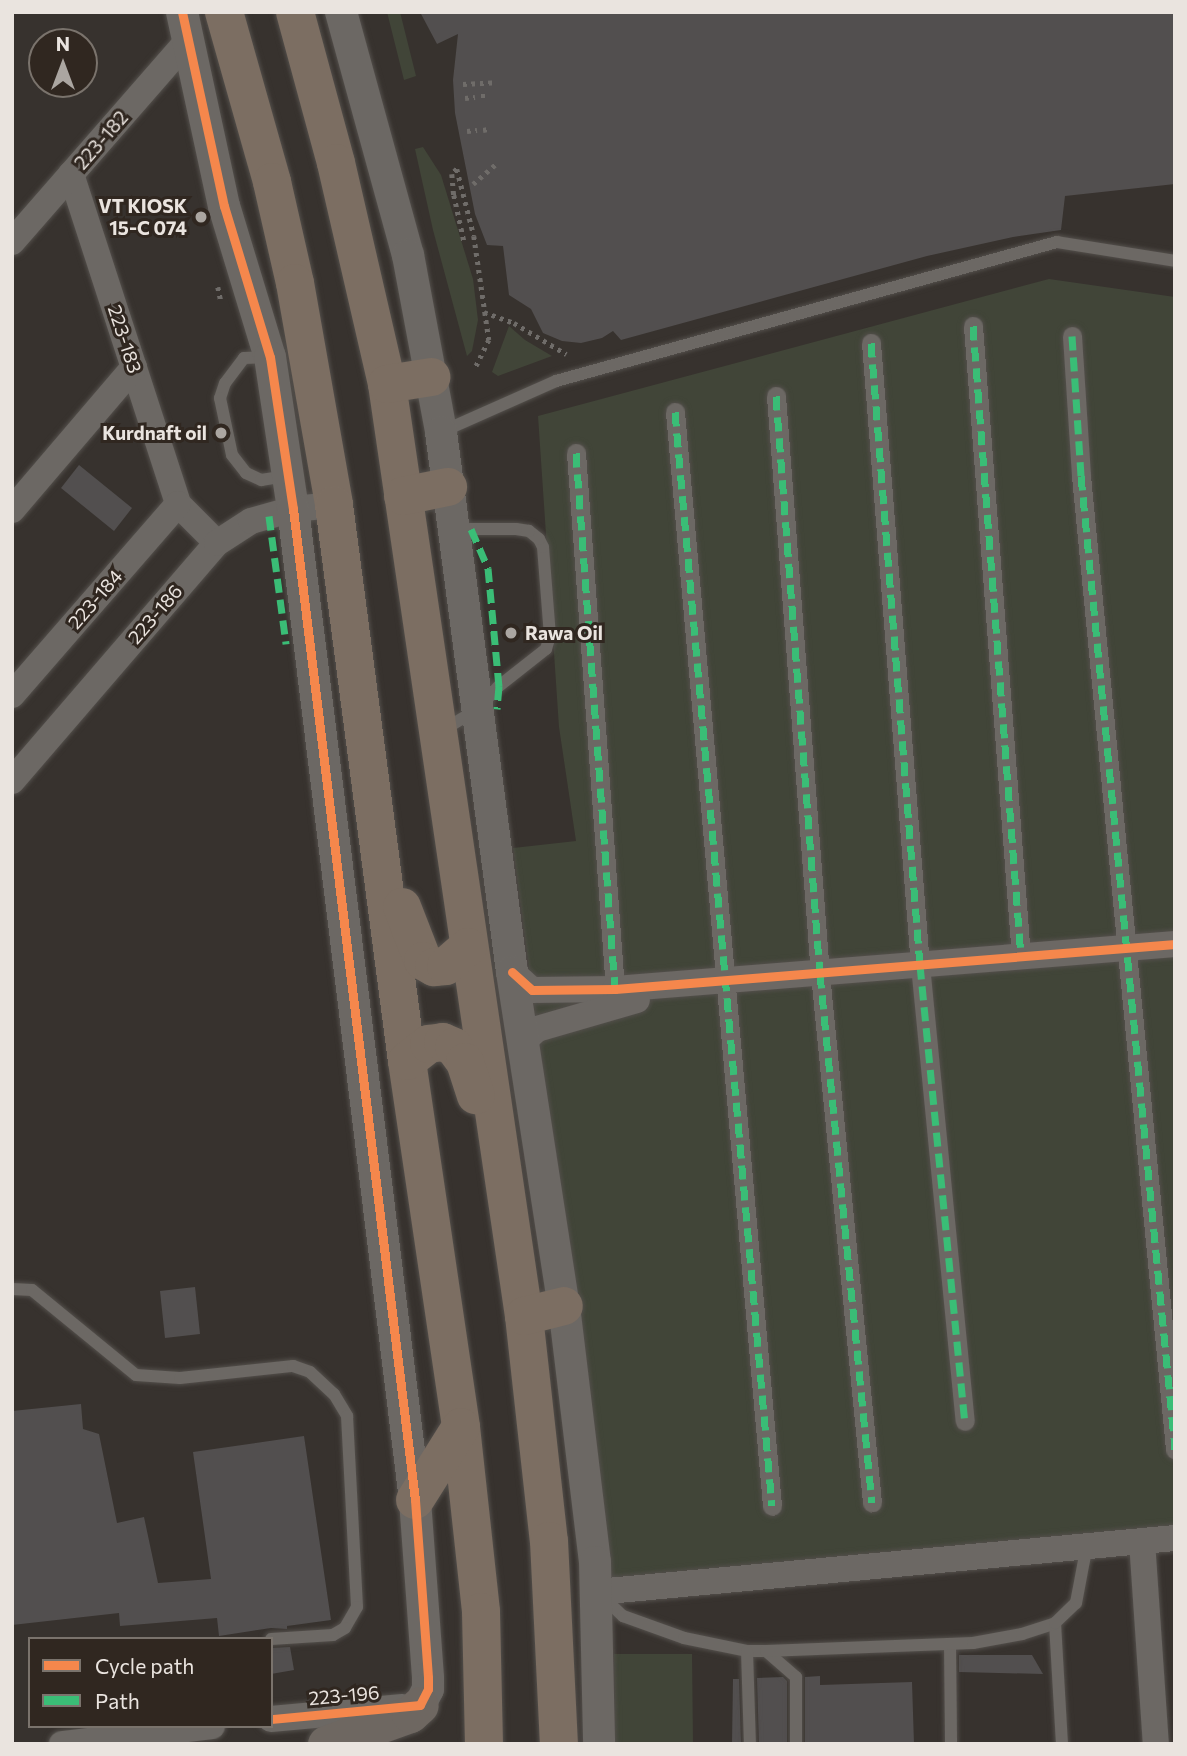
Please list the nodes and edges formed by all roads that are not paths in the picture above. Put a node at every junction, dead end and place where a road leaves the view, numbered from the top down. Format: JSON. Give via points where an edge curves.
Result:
{"nodes":[{"id":1,"x":224,"y":12,"type":"edge"},
{"id":2,"x":295,"y":12,"type":"edge"},
{"id":3,"x":341,"y":12,"type":"edge"},
{"id":4,"x":185,"y":25,"type":"edge"},
{"id":5,"x":71,"y":174,"type":"junction"},
{"id":6,"x":12,"y":242,"type":"edge"},
{"id":7,"x":1175,"y":261,"type":"edge"},
{"id":8,"x":973,"y":326,"type":"dead end"},
{"id":9,"x":1072,"y":336,"type":"dead end"},
{"id":10,"x":871,"y":343,"type":"dead end"},
{"id":11,"x":270,"y":356,"type":"junction"},
{"id":12,"x":134,"y":367,"type":"junction"},
{"id":13,"x":431,"y":377,"type":"junction"},
{"id":14,"x":387,"y":384,"type":"junction"},
{"id":15,"x":776,"y":396,"type":"dead end"},
{"id":16,"x":676,"y":412,"type":"dead end"},
{"id":17,"x":441,"y":432,"type":"junction"},
{"id":18,"x":576,"y":453,"type":"dead end"},
{"id":19,"x":286,"y":475,"type":"junction"},
{"id":20,"x":448,"y":487,"type":"junction"},
{"id":21,"x":403,"y":496,"type":"junction"},
{"id":22,"x":178,"y":504,"type":"junction"},
{"id":23,"x":334,"y":505,"type":"junction"},
{"id":24,"x":293,"y":509,"type":"junction"},
{"id":25,"x":12,"y":510,"type":"edge"},
{"id":26,"x":454,"y":533,"type":"junction"},
{"id":27,"x":217,"y":543,"type":"junction"},
{"id":28,"x":15,"y":686,"type":"edge"},
{"id":29,"x":478,"y":709,"type":"junction"},
{"id":30,"x":440,"y":732,"type":"junction"},
{"id":31,"x":12,"y":781,"type":"edge"},
{"id":32,"x":374,"y":814,"type":"junction"},
{"id":33,"x":1175,"y":944,"type":"edge"},
{"id":34,"x":468,"y":947,"type":"junction"},
{"id":35,"x":1128,"y":948,"type":"junction"},
{"id":36,"x":1021,"y":957,"type":"junction"},
{"id":37,"x":920,"y":965,"type":"junction"},
{"id":38,"x":512,"y":972,"type":"junction"},
{"id":39,"x":820,"y":974,"type":"junction"},
{"id":40,"x":724,"y":982,"type":"junction"},
{"id":41,"x":615,"y":989,"type":"junction"},
{"id":42,"x":523,"y":1042,"type":"junction"},
{"id":43,"x":407,"y":1061,"type":"junction"},
{"id":44,"x":500,"y":1167,"type":"junction"},
{"id":45,"x":12,"y":1289,"type":"edge"},
{"id":46,"x":564,"y":1306,"type":"junction"},
{"id":47,"x":524,"y":1316,"type":"junction"},
{"id":48,"x":965,"y":1421,"type":"dead end"},
{"id":49,"x":461,"y":1427,"type":"junction"},
{"id":50,"x":1175,"y":1449,"type":"edge"},
{"id":51,"x":415,"y":1500,"type":"junction"},
{"id":52,"x":872,"y":1502,"type":"dead end"},
{"id":53,"x":772,"y":1506,"type":"dead end"},
{"id":54,"x":1175,"y":1538,"type":"edge"},
{"id":55,"x":1142,"y":1541,"type":"junction"},
{"id":56,"x":1087,"y":1545,"type":"junction"},
{"id":57,"x":597,"y":1592,"type":"junction"},
{"id":58,"x":1055,"y":1623,"type":"junction"},
{"id":59,"x":273,"y":1639,"type":"edge"},
{"id":60,"x":950,"y":1644,"type":"junction"},
{"id":61,"x":747,"y":1651,"type":"junction"},
{"id":62,"x":766,"y":1651,"type":"junction"},
{"id":63,"x":420,"y":1704,"type":"junction"},
{"id":64,"x":273,"y":1719,"type":"edge"},
{"id":65,"x":176,"y":1728,"type":"edge"},
{"id":66,"x":140,"y":1730,"type":"edge"},
{"id":67,"x":62,"y":1744,"type":"edge"},
{"id":68,"x":326,"y":1744,"type":"edge"},
{"id":69,"x":484,"y":1744,"type":"edge"},
{"id":70,"x":559,"y":1744,"type":"edge"},
{"id":71,"x":599,"y":1744,"type":"edge"},
{"id":72,"x":750,"y":1744,"type":"edge"},
{"id":73,"x":796,"y":1744,"type":"edge"},
{"id":74,"x":951,"y":1744,"type":"edge"},
{"id":75,"x":1062,"y":1744,"type":"edge"},
{"id":76,"x":1156,"y":1744,"type":"edge"}],
"edges":[{"from":1,"to":23,"type":"highway","via":[[289,257]]},
{"from":2,"to":14,"type":"highway","via":[[336,163]]},
{"from":3,"to":13,"type":"street","via":[[408,255]]},
{"from":4,"to":5,"type":"street","name":"223-182"},
{"from":4,"to":11,"type":"street","via":[[224,206]]},
{"from":5,"to":6,"type":"street","name":"223-182"},
{"from":5,"to":12,"type":"street","name":"223-183"},
{"from":7,"to":17,"type":"lane","via":[[1057,242],[556,381]]},
{"from":8,"to":36,"type":"street"},
{"from":9,"to":35,"type":"street","via":[[1081,476]]},
{"from":10,"to":37,"type":"street"},
{"from":11,"to":19,"type":"street"},
{"from":11,"to":19,"type":"lane","via":[[244,358],[220,398],[232,455],[246,473],[261,480]]},
{"from":12,"to":22,"type":"street","name":"223-183"},
{"from":12,"to":25,"type":"street"},
{"from":13,"to":14,"type":"highway"},
{"from":13,"to":17,"type":"street"},
{"from":14,"to":21,"type":"highway"},
{"from":15,"to":39,"type":"street"},
{"from":16,"to":40,"type":"street"},
{"from":17,"to":20,"type":"street"},
{"from":18,"to":41,"type":"street"},
{"from":19,"to":24,"type":"street"},
{"from":20,"to":21,"type":"highway"},
{"from":20,"to":26,"type":"street"},
{"from":21,"to":30,"type":"highway"},
{"from":22,"to":27,"type":"street"},
{"from":22,"to":28,"type":"street","name":"223-184"},
{"from":23,"to":24,"type":"street","name":"223-186"},
{"from":23,"to":32,"type":"highway"},
{"from":24,"to":27,"type":"street","name":"223-186","via":[[251,521]]},
{"from":24,"to":51,"type":"street"},
{"from":26,"to":29,"type":"street"},
{"from":26,"to":29,"type":"lane","via":[[471,529],[529,531],[543,547],[550,636],[546,649],[499,685]]},
{"from":27,"to":31,"type":"street","name":"223-186"},
{"from":29,"to":30,"type":"lane"},
{"from":29,"to":38,"type":"street"},
{"from":30,"to":34,"type":"highway"},
{"from":32,"to":34,"type":"highway","via":[[423,961],[446,966]]},
{"from":32,"to":43,"type":"highway"},
{"from":33,"to":35,"type":"street"},
{"from":34,"to":44,"type":"highway"},
{"from":35,"to":36,"type":"street"},
{"from":35,"to":50,"type":"street"},
{"from":36,"to":37,"type":"street"},
{"from":37,"to":39,"type":"street"},
{"from":37,"to":48,"type":"street"},
{"from":38,"to":41,"type":"street","via":[[532,990]]},
{"from":38,"to":42,"type":"street"},
{"from":39,"to":40,"type":"street"},
{"from":39,"to":52,"type":"street"},
{"from":40,"to":41,"type":"street"},
{"from":40,"to":42,"type":"street","via":[[604,1007],[537,1029]]},
{"from":40,"to":53,"type":"street"},
{"from":42,"to":46,"type":"street"},
{"from":43,"to":44,"type":"highway","via":[[429,1044],[443,1042],[454,1047],[465,1062]]},
{"from":43,"to":49,"type":"highway"},
{"from":44,"to":47,"type":"highway"},
{"from":45,"to":59,"type":"lane","via":[[32,1290],[136,1375],[180,1378],[293,1366],[310,1372],[334,1394],[347,1416],[357,1607],[345,1628],[333,1635]]},
{"from":46,"to":47,"type":"highway"},
{"from":46,"to":57,"type":"street"},
{"from":47,"to":70,"type":"highway","via":[[549,1541]]},
{"from":49,"to":51,"type":"highway"},
{"from":49,"to":69,"type":"highway","via":[[481,1612]]},
{"from":51,"to":63,"type":"street","via":[[428,1678]]},
{"from":54,"to":55,"type":"street"},
{"from":55,"to":56,"type":"street"},
{"from":55,"to":76,"type":"street"},
{"from":56,"to":57,"type":"street"},
{"from":56,"to":58,"type":"lane","via":[[1076,1602]]},
{"from":57,"to":61,"type":"lane","via":[[623,1616],[684,1638]]},
{"from":57,"to":71,"type":"street"},
{"from":58,"to":60,"type":"lane","via":[[1022,1634]]},
{"from":58,"to":75,"type":"lane"},
{"from":60,"to":62,"type":"lane"},
{"from":60,"to":74,"type":"lane"},
{"from":61,"to":62,"type":"lane"},
{"from":61,"to":72,"type":"lane"},
{"from":62,"to":73,"type":"lane","via":[[796,1677]]},
{"from":63,"to":64,"type":"street","name":"223-196"},
{"from":63,"to":68,"type":"main road","via":[[410,1714]]},
{"from":65,"to":66,"type":"street"},
{"from":66,"to":67,"type":"street"}]}
